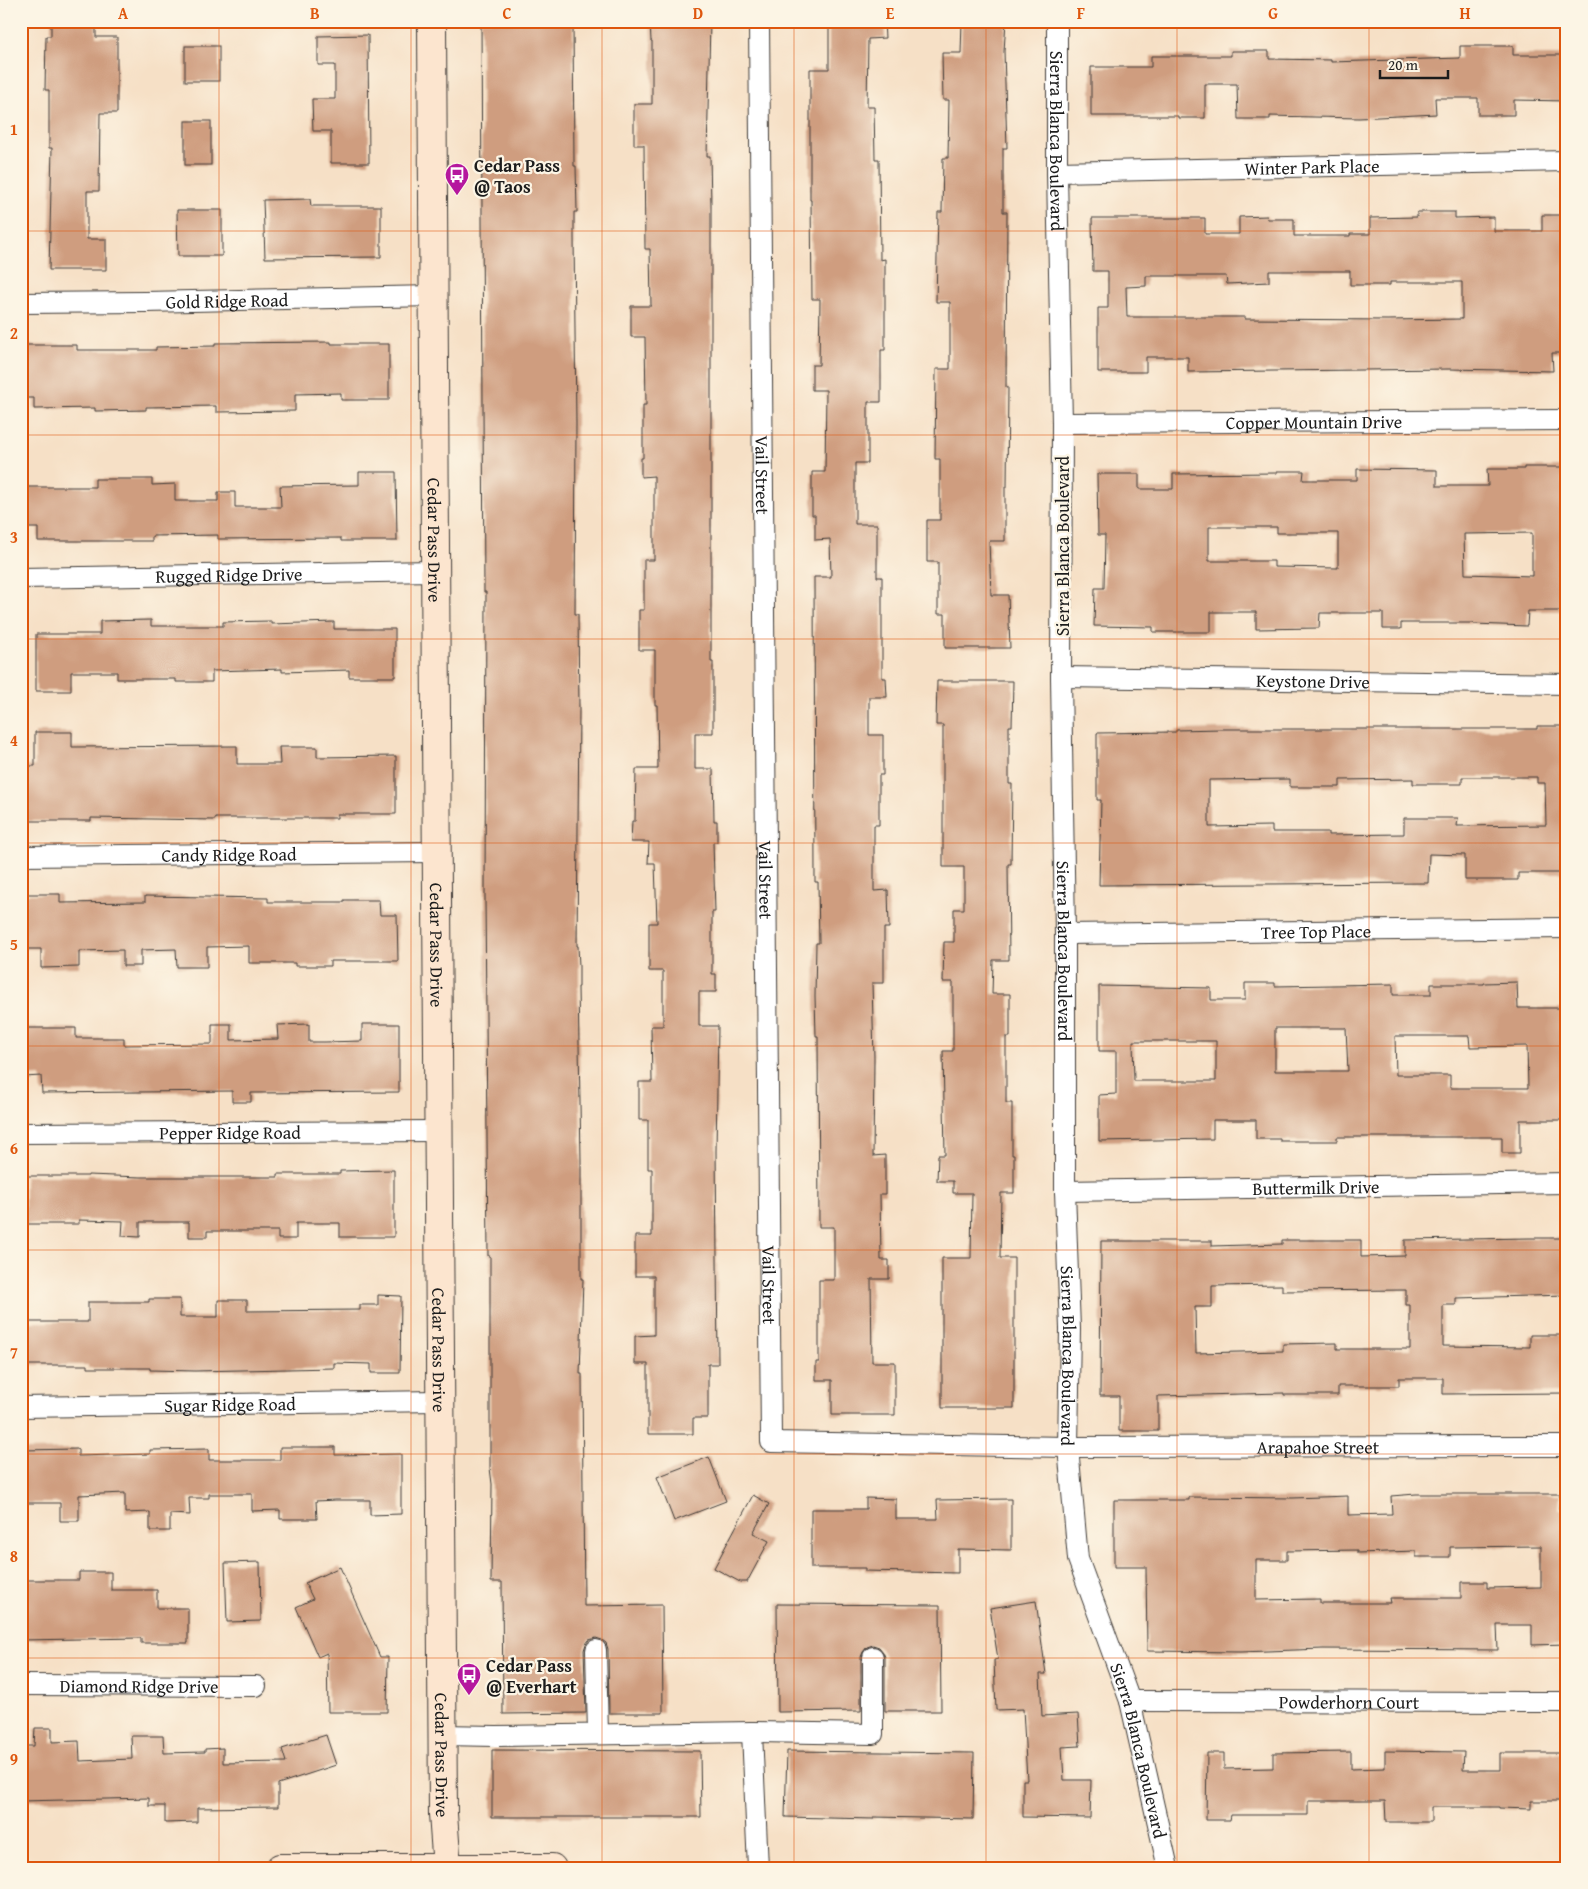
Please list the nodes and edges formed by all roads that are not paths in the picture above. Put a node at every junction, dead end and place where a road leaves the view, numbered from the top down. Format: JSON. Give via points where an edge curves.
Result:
{"nodes":[{"id":1,"x":432,"y":21,"type":"edge"},
{"id":2,"x":760,"y":21,"type":"edge"},
{"id":3,"x":1057,"y":21,"type":"edge"},
{"id":4,"x":1567,"y":161,"type":"edge"},
{"id":5,"x":1057,"y":172,"type":"junction"},
{"id":6,"x":434,"y":296,"type":"junction"},
{"id":7,"x":21,"y":303,"type":"edge"},
{"id":8,"x":1567,"y":420,"type":"edge"},
{"id":9,"x":1062,"y":423,"type":"junction"},
{"id":10,"x":435,"y":571,"type":"junction"},
{"id":11,"x":21,"y":578,"type":"edge"},
{"id":12,"x":1061,"y":677,"type":"junction"},
{"id":13,"x":1567,"y":684,"type":"edge"},
{"id":14,"x":436,"y":852,"type":"junction"},
{"id":15,"x":21,"y":856,"type":"edge"},
{"id":16,"x":1567,"y":928,"type":"edge"},
{"id":17,"x":1065,"y":934,"type":"junction"},
{"id":18,"x":439,"y":1131,"type":"junction"},
{"id":19,"x":21,"y":1133,"type":"edge"},
{"id":20,"x":1567,"y":1183,"type":"edge"},
{"id":21,"x":1065,"y":1191,"type":"junction"},
{"id":22,"x":439,"y":1401,"type":"junction"},
{"id":23,"x":21,"y":1407,"type":"edge"},
{"id":24,"x":1567,"y":1446,"type":"edge"},
{"id":25,"x":1068,"y":1447,"type":"junction"},
{"id":26,"x":596,"y":1650,"type":"dead end"},
{"id":27,"x":872,"y":1657,"type":"dead end"},
{"id":28,"x":21,"y":1685,"type":"edge"},
{"id":29,"x":256,"y":1686,"type":"dead end"},
{"id":30,"x":1130,"y":1701,"type":"junction"},
{"id":31,"x":1567,"y":1702,"type":"edge"},
{"id":32,"x":752,"y":1732,"type":"junction"},
{"id":33,"x":598,"y":1734,"type":"junction"},
{"id":34,"x":442,"y":1735,"type":"junction"},
{"id":35,"x":447,"y":1867,"type":"edge"},
{"id":36,"x":280,"y":1868,"type":"edge"},
{"id":37,"x":552,"y":1868,"type":"edge"},
{"id":38,"x":758,"y":1868,"type":"edge"},
{"id":39,"x":1168,"y":1868,"type":"edge"}],
"edges":[{"from":1,"to":6,"type":"street","name":"Cedar Pass Drive"},
{"from":2,"to":25,"type":"street","name":"Vail Street","via":[[771,1442]]},
{"from":3,"to":5,"type":"street","name":"Sierra Blanca Boulevard"},
{"from":4,"to":5,"type":"street","name":"Winter Park Place"},
{"from":5,"to":9,"type":"street","name":"Sierra Blanca Boulevard"},
{"from":6,"to":7,"type":"street","name":"Gold Ridge Road"},
{"from":6,"to":10,"type":"street","name":"Cedar Pass Drive"},
{"from":8,"to":9,"type":"street","name":"Copper Mountain Drive"},
{"from":9,"to":12,"type":"street","name":"Sierra Blanca Boulevard"},
{"from":10,"to":11,"type":"street","name":"Rugged Ridge Drive"},
{"from":10,"to":14,"type":"street","name":"Cedar Pass Drive"},
{"from":12,"to":13,"type":"street","name":"Keystone Drive"},
{"from":12,"to":17,"type":"street","name":"Sierra Blanca Boulevard"},
{"from":14,"to":15,"type":"street","name":"Candy Ridge Road"},
{"from":14,"to":18,"type":"street","name":"Cedar Pass Drive"},
{"from":16,"to":17,"type":"street","name":"Tree Top Place"},
{"from":17,"to":21,"type":"street","name":"Sierra Blanca Boulevard"},
{"from":18,"to":19,"type":"street","name":"Pepper Ridge Road"},
{"from":18,"to":22,"type":"street","name":"Cedar Pass Drive"},
{"from":20,"to":21,"type":"street","name":"Buttermilk Drive"},
{"from":21,"to":25,"type":"street","name":"Sierra Blanca Boulevard","via":[[1070,1329]]},
{"from":22,"to":23,"type":"street","name":"Sugar Ridge Road"},
{"from":22,"to":34,"type":"street","name":"Cedar Pass Drive"},
{"from":24,"to":25,"type":"street","name":"Arapahoe Street"},
{"from":25,"to":30,"type":"street","name":"Sierra Blanca Boulevard","via":[[1078,1559]]},
{"from":26,"to":33,"type":"street"},
{"from":27,"to":32,"type":"street","via":[[873,1734]]},
{"from":28,"to":29,"type":"street","name":"Diamond Ridge Drive"},
{"from":30,"to":31,"type":"street","name":"Powderhorn Court"},
{"from":30,"to":39,"type":"street","name":"Sierra Blanca Boulevard"},
{"from":32,"to":33,"type":"street"},
{"from":32,"to":38,"type":"street"},
{"from":33,"to":34,"type":"street"},
{"from":34,"to":35,"type":"street","name":"Cedar Pass Drive"},
{"from":35,"to":36,"type":"street"},
{"from":35,"to":37,"type":"street"}]}
